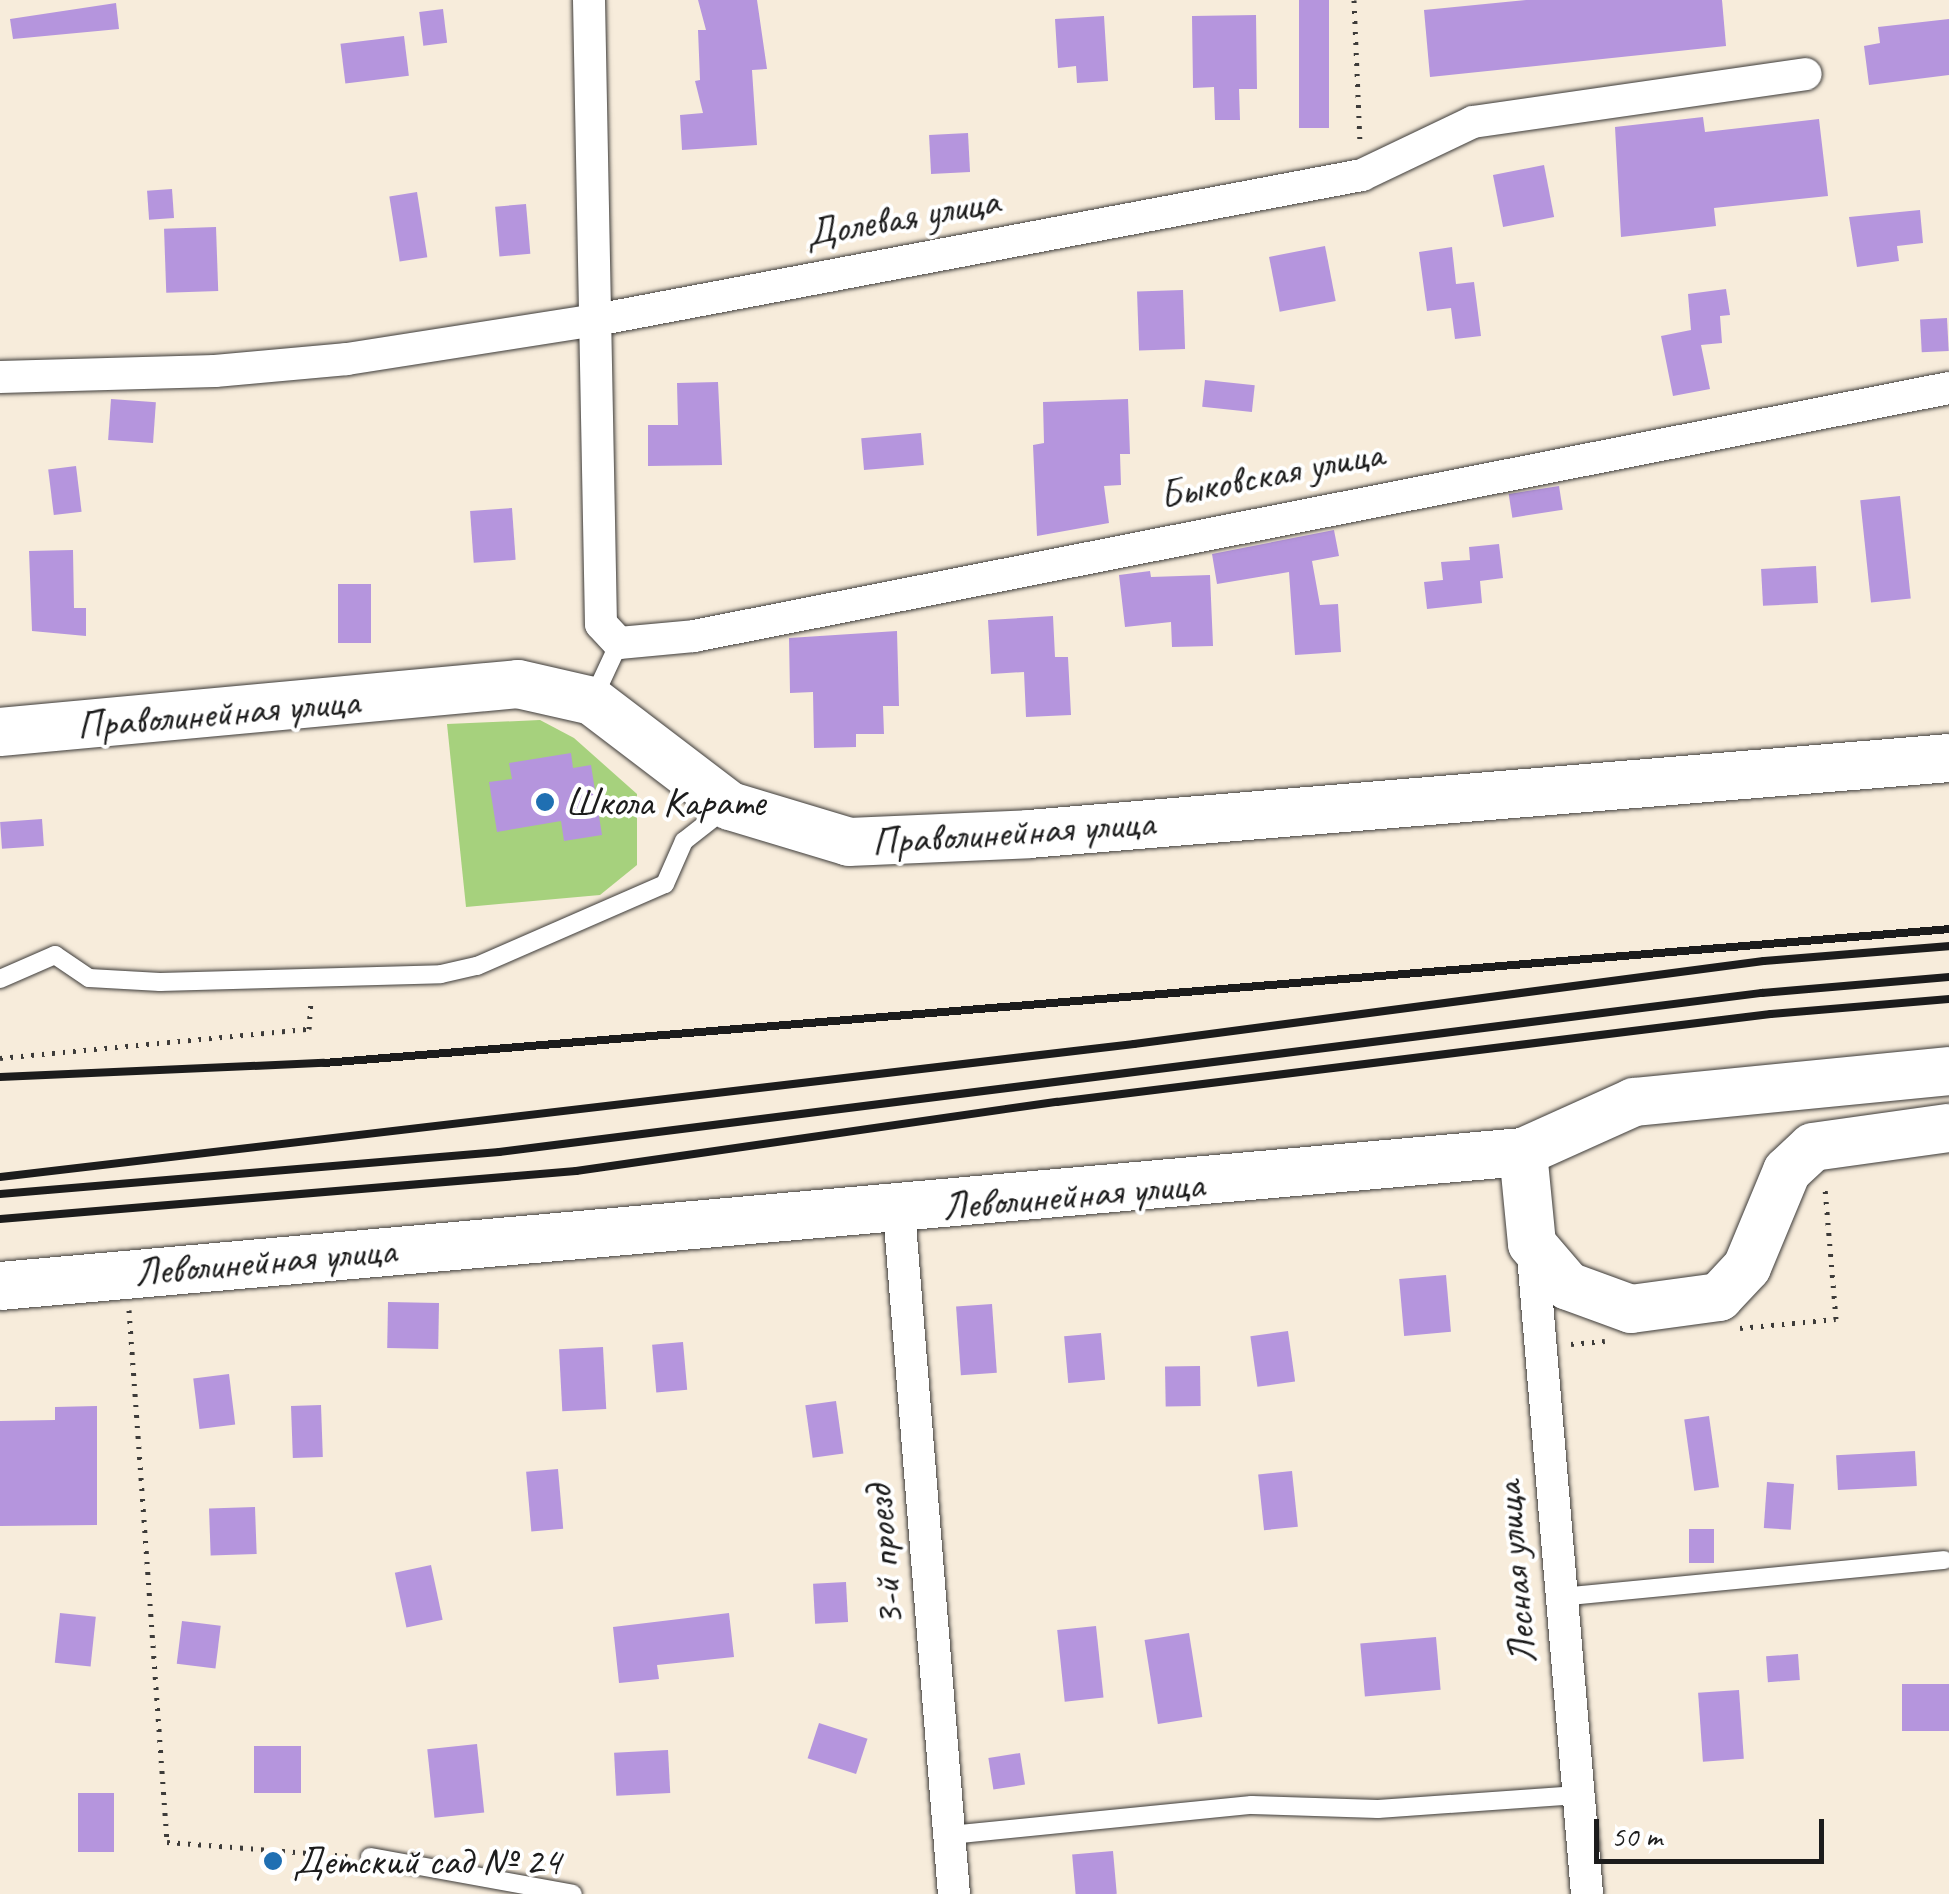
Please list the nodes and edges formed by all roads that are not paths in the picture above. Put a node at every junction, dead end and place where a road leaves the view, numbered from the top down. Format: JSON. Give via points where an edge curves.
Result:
{"nodes":[{"id":1,"x":589,"y":0,"type":"edge"},
{"id":2,"x":1806,"y":74,"type":"dead end"},
{"id":3,"x":596,"y":320,"type":"junction"},
{"id":4,"x":0,"y":377,"type":"edge"},
{"id":5,"x":1949,"y":388,"type":"edge"},
{"id":6,"x":614,"y":642,"type":"junction"},
{"id":7,"x":592,"y":701,"type":"junction"},
{"id":8,"x":0,"y":732,"type":"edge"},
{"id":9,"x":1949,"y":758,"type":"edge"},
{"id":10,"x":730,"y":806,"type":"junction"},
{"id":11,"x":0,"y":979,"type":"edge"},
{"id":12,"x":1949,"y":1071,"type":"edge"},
{"id":13,"x":1949,"y":1128,"type":"edge"},
{"id":14,"x":1523,"y":1152,"type":"junction"},
{"id":15,"x":900,"y":1211,"type":"junction"},
{"id":16,"x":1532,"y":1244,"type":"junction"},
{"id":17,"x":0,"y":1286,"type":"edge"},
{"id":18,"x":1944,"y":1560,"type":"dead end"},
{"id":19,"x":1560,"y":1597,"type":"junction"},
{"id":20,"x":1578,"y":1795,"type":"junction"},
{"id":21,"x":950,"y":1835,"type":"junction"},
{"id":22,"x":370,"y":1857,"type":"road end"},
{"id":23,"x":573,"y":1894,"type":"edge"},
{"id":24,"x":954,"y":1894,"type":"edge"},
{"id":25,"x":1587,"y":1894,"type":"edge"}],
"edges":[{"from":1,"to":3,"type":"street"},
{"from":2,"to":3,"type":"street","name":"Долевая улица","via":[[1473,122],[1362,174]]},
{"from":3,"to":4,"type":"street","name":"Долевая улица","via":[[290,364]]},
{"from":3,"to":6,"type":"street","via":[[601,624]]},
{"from":5,"to":6,"type":"street","name":"Быковская улица","via":[[694,636]]},
{"from":6,"to":7,"type":"lane"},
{"from":7,"to":8,"type":"main road","name":"Праволинейная улица","via":[[518,684]]},
{"from":7,"to":10,"type":"main road","name":"Праволинейная улица"},
{"from":9,"to":10,"type":"main road","name":"Праволинейная улица","via":[[849,842]]},
{"from":10,"to":11,"type":"lane","via":[[684,841],[665,884],[618,909],[440,974],[160,982],[89,978],[56,956]]},
{"from":12,"to":14,"type":"main road","name":"Леволинейная улица","via":[[1634,1102]]},
{"from":13,"to":16,"type":"main road","via":[[1813,1146],[1787,1171],[1747,1267],[1719,1297],[1631,1310],[1595,1300],[1568,1286]]},
{"from":14,"to":15,"type":"main road","name":"Леволинейная улица"},
{"from":14,"to":16,"type":"main road"},
{"from":15,"to":17,"type":"main road","name":"Леволинейная улица"},
{"from":15,"to":21,"type":"street","name":"3-й проезд"},
{"from":16,"to":19,"type":"street","name":"Лесная улица"},
{"from":18,"to":19,"type":"lane"},
{"from":19,"to":20,"type":"street","name":"Лесная улица"},
{"from":20,"to":21,"type":"lane","via":[[1378,1809],[1252,1805]]},
{"from":20,"to":25,"type":"street","name":"Лесная улица"},
{"from":21,"to":24,"type":"street","name":"3-й проезд"},
{"from":22,"to":23,"type":"lane"}]}
